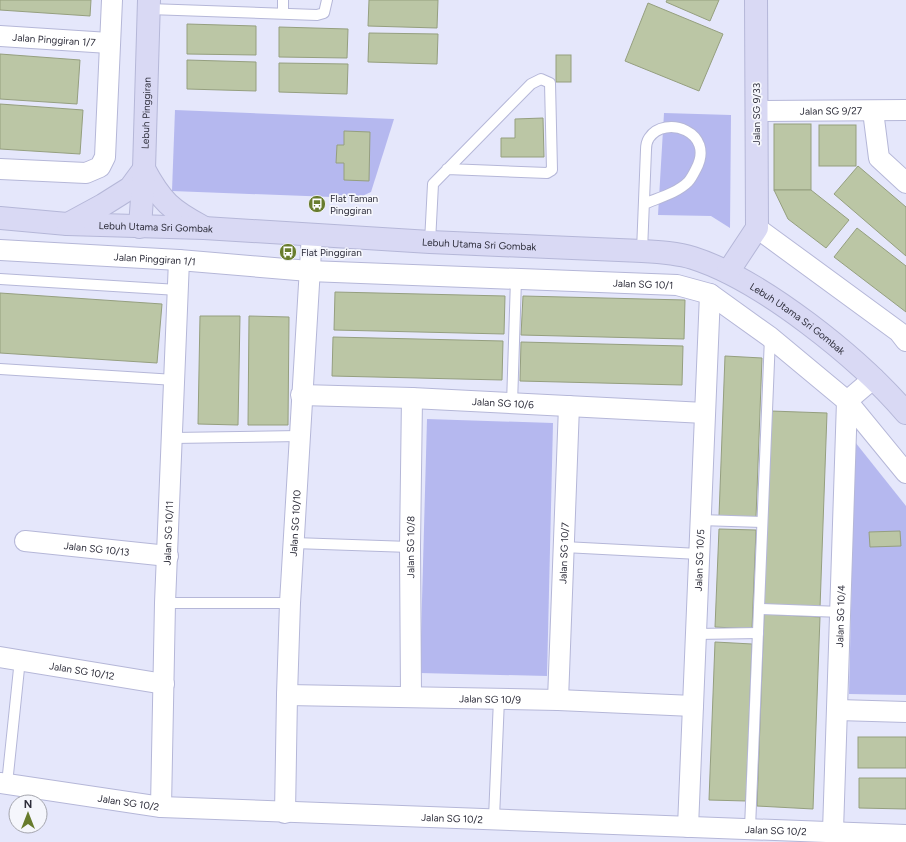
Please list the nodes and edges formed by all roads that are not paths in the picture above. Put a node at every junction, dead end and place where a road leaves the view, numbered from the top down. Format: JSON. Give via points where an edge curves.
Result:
{"nodes":[{"id":1,"x":112,"y":0,"type":"edge"},
{"id":2,"x":283,"y":0,"type":"edge"},
{"id":3,"x":327,"y":0,"type":"edge"},
{"id":4,"x":756,"y":0,"type":"edge"},
{"id":5,"x":149,"y":4,"type":"edge"},
{"id":6,"x":283,"y":13,"type":"junction"},
{"id":7,"x":0,"y":36,"type":"edge"},
{"id":8,"x":109,"y":43,"type":"junction"},
{"id":9,"x":906,"y":110,"type":"edge"},
{"id":10,"x":756,"y":111,"type":"junction"},
{"id":11,"x":873,"y":111,"type":"junction"},
{"id":12,"x":0,"y":169,"type":"edge"},
{"id":13,"x":144,"y":169,"type":"junction"},
{"id":14,"x":448,"y":169,"type":"junction"},
{"id":15,"x":906,"y":183,"type":"edge"},
{"id":16,"x":644,"y":204,"type":"junction"},
{"id":17,"x":0,"y":218,"type":"edge"},
{"id":18,"x":67,"y":224,"type":"junction"},
{"id":19,"x":140,"y":227,"type":"junction"},
{"id":20,"x":204,"y":228,"type":"junction"},
{"id":21,"x":757,"y":228,"type":"junction"},
{"id":22,"x":312,"y":234,"type":"junction"},
{"id":23,"x":430,"y":242,"type":"junction"},
{"id":24,"x":0,"y":250,"type":"edge"},
{"id":25,"x":642,"y":251,"type":"junction"},
{"id":26,"x":179,"y":260,"type":"junction"},
{"id":27,"x":309,"y":271,"type":"junction"},
{"id":28,"x":728,"y":272,"type":"junction"},
{"id":29,"x":0,"y":279,"type":"edge"},
{"id":30,"x":516,"y":280,"type":"junction"},
{"id":31,"x":178,"y":290,"type":"junction"},
{"id":32,"x":710,"y":294,"type":"junction"},
{"id":33,"x":904,"y":332,"type":"edge"},
{"id":34,"x":770,"y":338,"type":"junction"},
{"id":35,"x":0,"y":369,"type":"edge"},
{"id":36,"x":874,"y":378,"type":"junction"},
{"id":37,"x":175,"y":380,"type":"junction"},
{"id":38,"x":301,"y":395,"type":"junction"},
{"id":39,"x":412,"y":398,"type":"junction"},
{"id":40,"x":847,"y":401,"type":"junction"},
{"id":41,"x":512,"y":404,"type":"junction"},
{"id":42,"x":569,"y":406,"type":"junction"},
{"id":43,"x":705,"y":413,"type":"junction"},
{"id":44,"x":906,"y":413,"type":"edge"},
{"id":45,"x":299,"y":436,"type":"junction"},
{"id":46,"x":173,"y":438,"type":"junction"},
{"id":47,"x":906,"y":473,"type":"edge"},
{"id":48,"x":700,"y":520,"type":"junction"},
{"id":49,"x":762,"y":522,"type":"junction"},
{"id":50,"x":25,"y":541,"type":"dead end"},
{"id":51,"x":294,"y":543,"type":"junction"},
{"id":52,"x":564,"y":547,"type":"junction"},
{"id":53,"x":410,"y":548,"type":"junction"},
{"id":54,"x":699,"y":554,"type":"junction"},
{"id":55,"x":168,"y":556,"type":"junction"},
{"id":56,"x":290,"y":603,"type":"junction"},
{"id":57,"x":166,"y":604,"type":"junction"},
{"id":58,"x":759,"y":609,"type":"junction"},
{"id":59,"x":842,"y":612,"type":"junction"},
{"id":60,"x":758,"y":633,"type":"junction"},
{"id":61,"x":696,"y":634,"type":"junction"},
{"id":62,"x":0,"y":657,"type":"edge"},
{"id":63,"x":20,"y":660,"type":"junction"},
{"id":64,"x":164,"y":684,"type":"junction"},
{"id":65,"x":287,"y":695,"type":"junction"},
{"id":66,"x":411,"y":696,"type":"junction"},
{"id":67,"x":499,"y":699,"type":"junction"},
{"id":68,"x":558,"y":700,"type":"junction"},
{"id":69,"x":693,"y":706,"type":"junction"},
{"id":70,"x":838,"y":710,"type":"junction"},
{"id":71,"x":906,"y":712,"type":"edge"},
{"id":72,"x":4,"y":783,"type":"edge"},
{"id":73,"x":161,"y":807,"type":"junction"},
{"id":74,"x":285,"y":813,"type":"junction"},
{"id":75,"x":494,"y":818,"type":"junction"},
{"id":76,"x":688,"y":827,"type":"junction"},
{"id":77,"x":750,"y":828,"type":"junction"},
{"id":78,"x":833,"y":831,"type":"junction"},
{"id":79,"x":906,"y":835,"type":"edge"}],
"edges":[{"from":1,"to":8,"type":"street"},
{"from":2,"to":6,"type":"lane"},
{"from":3,"to":6,"type":"lane","via":[[324,13],[318,15]]},
{"from":4,"to":10,"type":"street","name":"Jalan SG 9/33"},
{"from":5,"to":6,"type":"lane"},
{"from":5,"to":13,"type":"street","name":"Lebuh Pinggiran"},
{"from":7,"to":8,"type":"street","name":"Jalan Pinggiran 1/7"},
{"from":8,"to":12,"type":"street","via":[[105,157],[100,167],[86,172]]},
{"from":9,"to":11,"type":"street","name":"Jalan SG 9/27"},
{"from":10,"to":11,"type":"street","name":"Jalan SG 9/27"},
{"from":10,"to":21,"type":"street","name":"Jalan SG 9/33"},
{"from":11,"to":15,"type":"street","via":[[880,158]]},
{"from":13,"to":18,"type":"street","via":[[130,188]]},
{"from":13,"to":19,"type":"street","name":"Lebuh Pinggiran"},
{"from":13,"to":20,"type":"street","via":[[164,201],[178,213]]},
{"from":14,"to":14,"type":"lane","via":[[546,173],[552,170],[550,84],[541,79],[531,84]]},
{"from":14,"to":23,"type":"lane","via":[[433,184]]},
{"from":16,"to":16,"type":"lane","via":[[648,138],[660,129],[669,127],[688,131],[699,142],[701,153],[689,182]]},
{"from":16,"to":25,"type":"lane"},
{"from":17,"to":18,"type":"street","name":"Lebuh Utama Sri Gombak"},
{"from":18,"to":19,"type":"street","name":"Lebuh Utama Sri Gombak"},
{"from":19,"to":20,"type":"street","name":"Lebuh Utama Sri Gombak"},
{"from":20,"to":22,"type":"street","name":"Lebuh Utama Sri Gombak"},
{"from":21,"to":28,"type":"street"},
{"from":21,"to":33,"type":"street"},
{"from":22,"to":23,"type":"street","name":"Lebuh Utama Sri Gombak"},
{"from":22,"to":27,"type":"street","name":"Jalan SG 10/10"},
{"from":23,"to":25,"type":"street","name":"Lebuh Utama Sri Gombak"},
{"from":24,"to":26,"type":"street","name":"Jalan Pinggiran 1/1"},
{"from":25,"to":28,"type":"street","name":"Lebuh Utama Sri Gombak","via":[[677,254]]},
{"from":26,"to":27,"type":"street","name":"Jalan Pinggiran 1/1"},
{"from":26,"to":31,"type":"street","name":"Jalan SG 10/11"},
{"from":27,"to":30,"type":"street","name":"Jalan SG 10/1"},
{"from":27,"to":38,"type":"street","name":"Jalan SG 10/10"},
{"from":28,"to":36,"type":"street","name":"Lebuh Utama Sri Gombak","via":[[790,310]]},
{"from":29,"to":31,"type":"lane"},
{"from":30,"to":32,"type":"street","name":"Jalan SG 10/1","via":[[677,285]]},
{"from":30,"to":41,"type":"lane"},
{"from":31,"to":37,"type":"street","name":"Jalan SG 10/11"},
{"from":32,"to":34,"type":"street","name":"Jalan SG 10/1"},
{"from":32,"to":43,"type":"street","name":"Jalan SG 10/5"},
{"from":34,"to":40,"type":"street","name":"Jalan SG 10/1"},
{"from":34,"to":49,"type":"lane"},
{"from":35,"to":37,"type":"lane"},
{"from":36,"to":40,"type":"street"},
{"from":36,"to":44,"type":"street","name":"Lebuh Utama Sri Gombak"},
{"from":37,"to":46,"type":"street","name":"Jalan SG 10/11"},
{"from":38,"to":39,"type":"street","name":"Jalan SG 10/6"},
{"from":38,"to":45,"type":"street","name":"Jalan SG 10/10"},
{"from":39,"to":41,"type":"street","name":"Jalan SG 10/6"},
{"from":39,"to":53,"type":"street","name":"Jalan SG 10/8"},
{"from":40,"to":47,"type":"street","name":"Jalan SG 10/1"},
{"from":40,"to":59,"type":"street","name":"Jalan SG 10/4"},
{"from":41,"to":42,"type":"street","name":"Jalan SG 10/6"},
{"from":42,"to":43,"type":"street","name":"Jalan SG 10/6"},
{"from":42,"to":52,"type":"street","name":"Jalan SG 10/7"},
{"from":43,"to":48,"type":"street","name":"Jalan SG 10/5"},
{"from":45,"to":46,"type":"lane"},
{"from":45,"to":51,"type":"street","name":"Jalan SG 10/10"},
{"from":46,"to":55,"type":"street","name":"Jalan SG 10/11"},
{"from":48,"to":49,"type":"lane"},
{"from":48,"to":54,"type":"street","name":"Jalan SG 10/5"},
{"from":49,"to":58,"type":"lane"},
{"from":50,"to":55,"type":"street","name":"Jalan SG 10/13"},
{"from":51,"to":53,"type":"lane"},
{"from":51,"to":56,"type":"street","name":"Jalan SG 10/10"},
{"from":52,"to":54,"type":"lane"},
{"from":52,"to":68,"type":"street","name":"Jalan SG 10/7"},
{"from":53,"to":66,"type":"street","name":"Jalan SG 10/8"},
{"from":54,"to":61,"type":"street","name":"Jalan SG 10/5"},
{"from":55,"to":57,"type":"street","name":"Jalan SG 10/11"},
{"from":56,"to":57,"type":"lane"},
{"from":56,"to":65,"type":"street","name":"Jalan SG 10/10"},
{"from":57,"to":64,"type":"street","name":"Jalan SG 10/11"},
{"from":58,"to":59,"type":"lane"},
{"from":58,"to":60,"type":"lane"},
{"from":59,"to":70,"type":"street","name":"Jalan SG 10/4"},
{"from":60,"to":61,"type":"lane"},
{"from":60,"to":77,"type":"lane"},
{"from":61,"to":69,"type":"street","name":"Jalan SG 10/5"},
{"from":62,"to":63,"type":"street","name":"Jalan SG 10/12"},
{"from":63,"to":64,"type":"street","name":"Jalan SG 10/12"},
{"from":63,"to":72,"type":"lane"},
{"from":64,"to":73,"type":"street","name":"Jalan SG 10/11"},
{"from":65,"to":66,"type":"street","name":"Jalan SG 10/9"},
{"from":65,"to":74,"type":"street","name":"Jalan SG 10/10"},
{"from":66,"to":67,"type":"street","name":"Jalan SG 10/9"},
{"from":67,"to":68,"type":"street","name":"Jalan SG 10/9"},
{"from":67,"to":75,"type":"lane"},
{"from":68,"to":69,"type":"street","name":"Jalan SG 10/9"},
{"from":69,"to":76,"type":"street","name":"Jalan SG 10/5"},
{"from":70,"to":71,"type":"street"},
{"from":70,"to":78,"type":"street","name":"Jalan SG 10/4"},
{"from":72,"to":73,"type":"street","name":"Jalan SG 10/2"},
{"from":73,"to":74,"type":"street","name":"Jalan SG 10/2"},
{"from":74,"to":75,"type":"street","name":"Jalan SG 10/2"},
{"from":75,"to":76,"type":"street","name":"Jalan SG 10/2"},
{"from":76,"to":77,"type":"street","name":"Jalan SG 10/2"},
{"from":77,"to":78,"type":"street","name":"Jalan SG 10/2"},
{"from":78,"to":79,"type":"street","name":"Jalan SG 10/2"}]}
